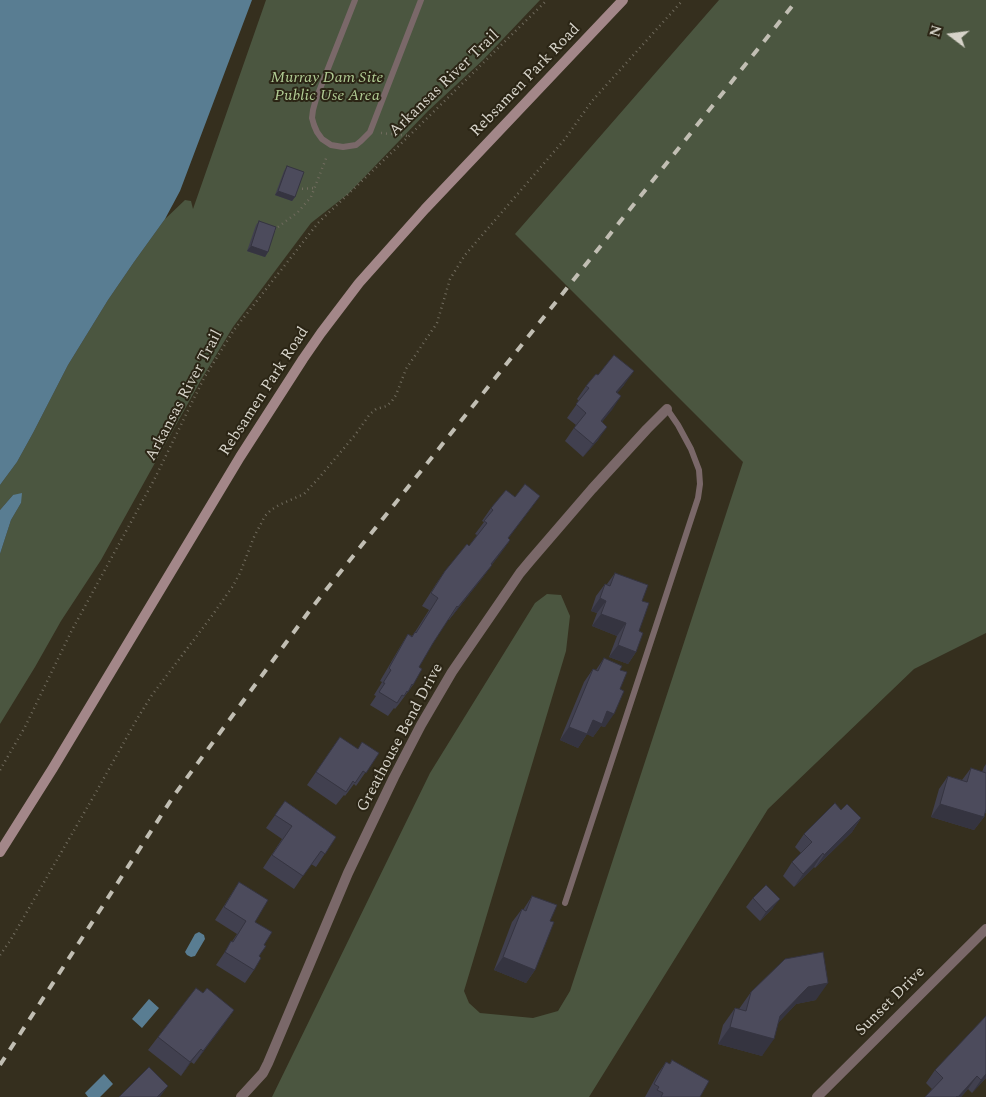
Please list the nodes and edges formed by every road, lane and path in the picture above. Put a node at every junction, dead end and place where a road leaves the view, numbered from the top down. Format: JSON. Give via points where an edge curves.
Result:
{"nodes":[{"id":1,"x":355,"y":0,"type":"edge"},
{"id":2,"x":421,"y":0,"type":"edge"},
{"id":3,"x":547,"y":0,"type":"edge"},
{"id":4,"x":623,"y":0,"type":"edge"},
{"id":5,"x":683,"y":0,"type":"edge"},
{"id":6,"x":370,"y":132,"type":"junction"},
{"id":7,"x":409,"y":136,"type":"junction"},
{"id":8,"x":331,"y":145,"type":"junction"},
{"id":9,"x":315,"y":188,"type":"junction"},
{"id":10,"x":297,"y":189,"type":"edge"},
{"id":11,"x":273,"y":231,"type":"edge"},
{"id":12,"x":667,"y":409,"type":"joint"},
{"id":13,"x":0,"y":770,"type":"edge"},
{"id":14,"x":0,"y":852,"type":"edge"},
{"id":15,"x":565,"y":903,"type":"dead end"},
{"id":16,"x":986,"y":929,"type":"edge"},
{"id":17,"x":0,"y":955,"type":"edge"},
{"id":18,"x":241,"y":1097,"type":"edge"},
{"id":19,"x":817,"y":1097,"type":"edge"}],
"edges":[{"from":1,"to":8,"type":"lane","via":[[312,110],[317,132]]},
{"from":2,"to":6,"type":"lane"},
{"from":3,"to":7,"type":"path","name":"Arkansas River Trail"},
{"from":4,"to":14,"type":"street","name":"Rebsamen Park Road","via":[[411,224],[359,283],[321,333],[240,457]]},
{"from":5,"to":17,"type":"path","via":[[592,101],[565,139],[461,261],[450,279],[437,323],[406,369],[392,401],[370,414],[304,494],[279,505],[265,516],[240,573],[152,695]]},
{"from":6,"to":7,"type":"path"},
{"from":6,"to":8,"type":"lane","via":[[356,145]]},
{"from":7,"to":13,"type":"path","name":"Arkansas River Trail","via":[[318,223],[234,330],[204,378],[154,480]]},
{"from":8,"to":9,"type":"path"},
{"from":9,"to":10,"type":"path"},
{"from":9,"to":11,"type":"path","via":[[305,205]]},
{"from":12,"to":15,"type":"lane","via":[[691,448],[699,470],[698,498]]},
{"from":12,"to":18,"type":"street","name":"Greathouse Bend Drive","via":[[530,560],[452,672],[394,777],[348,873],[268,1063]]},
{"from":16,"to":19,"type":"street","name":"Sunset Drive"}]}
